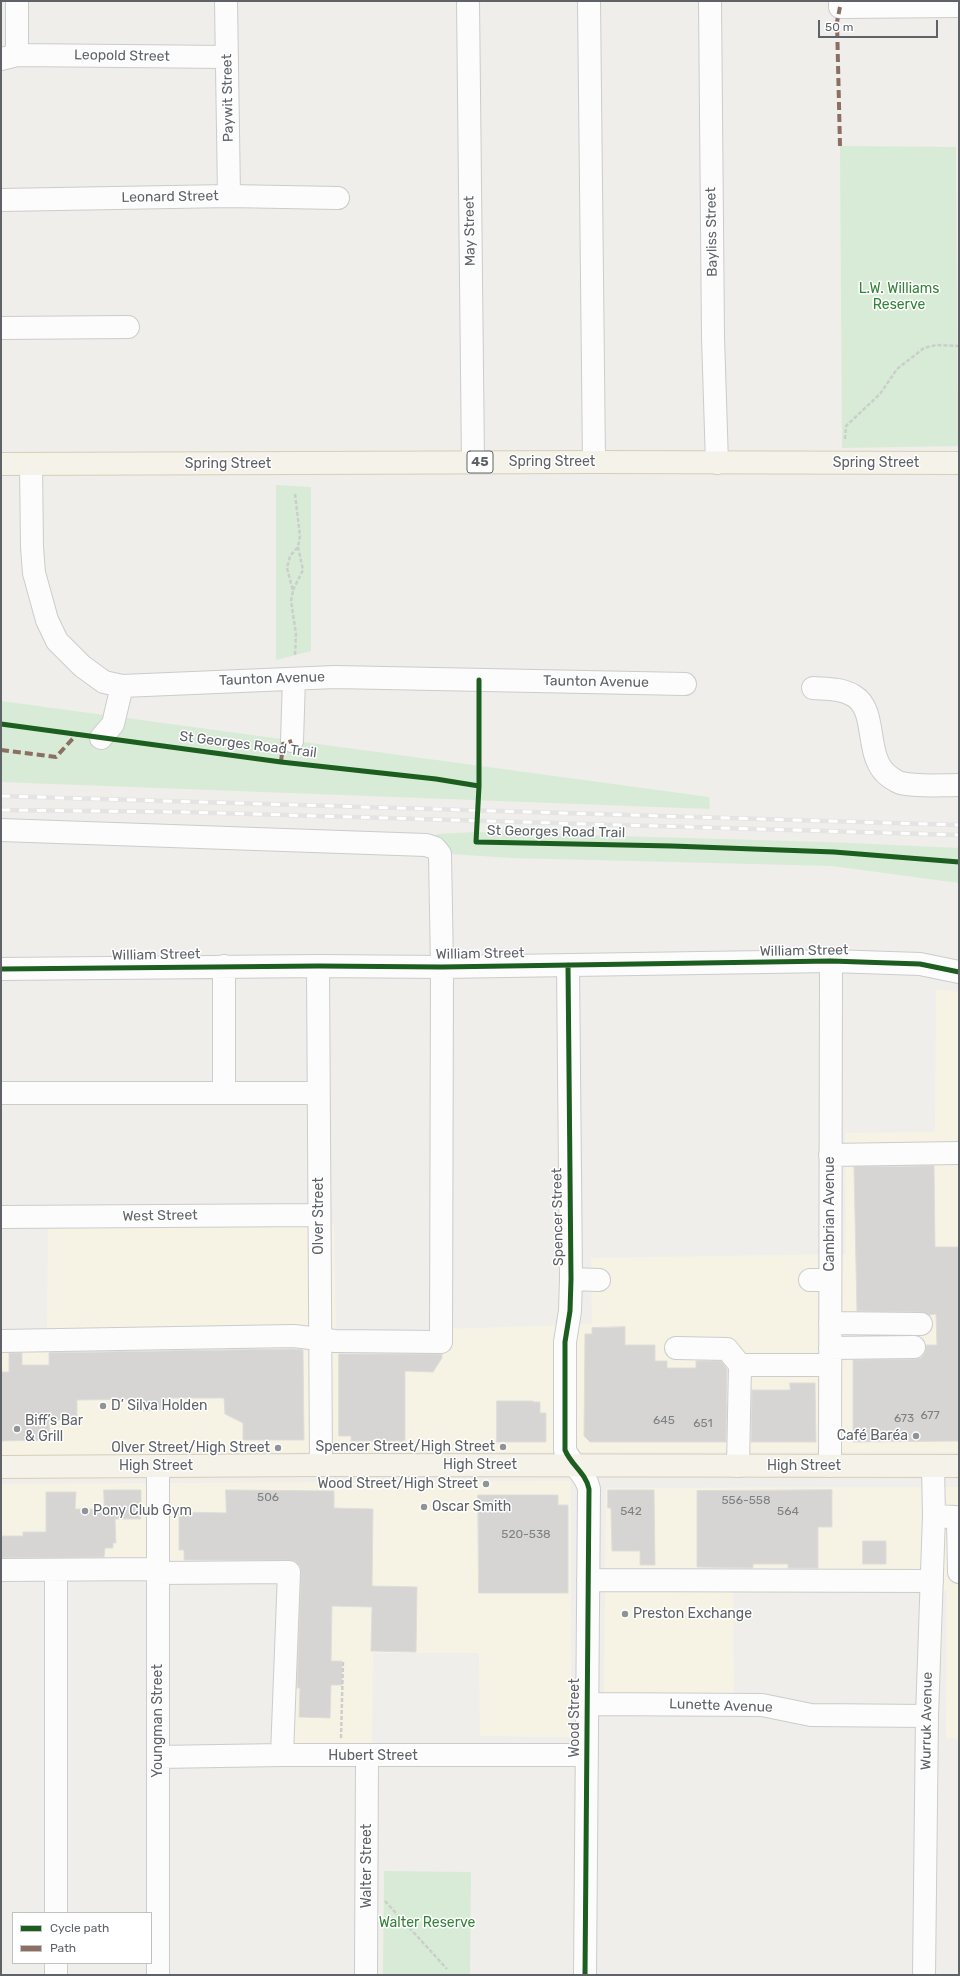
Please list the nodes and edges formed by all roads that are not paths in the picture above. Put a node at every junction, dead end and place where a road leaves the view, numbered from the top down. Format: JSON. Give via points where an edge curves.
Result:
{"nodes":[{"id":1,"x":17,"y":1,"type":"edge"},
{"id":2,"x":226,"y":1,"type":"edge"},
{"id":3,"x":468,"y":1,"type":"edge"},
{"id":4,"x":588,"y":1,"type":"edge"},
{"id":5,"x":710,"y":1,"type":"edge"},
{"id":6,"x":840,"y":4,"type":"edge"},
{"id":7,"x":959,"y":6,"type":"edge"},
{"id":8,"x":9,"y":57,"type":"edge"},
{"id":9,"x":227,"y":57,"type":"junction"},
{"id":10,"x":229,"y":196,"type":"junction"},
{"id":11,"x":338,"y":198,"type":"dead end"},
{"id":12,"x":1,"y":200,"type":"edge"},
{"id":13,"x":128,"y":327,"type":"dead end"},
{"id":14,"x":1,"y":328,"type":"edge"},
{"id":15,"x":473,"y":462,"type":"junction"},
{"id":16,"x":594,"y":462,"type":"junction"},
{"id":17,"x":717,"y":463,"type":"junction"},
{"id":18,"x":959,"y":463,"type":"edge"},
{"id":19,"x":1,"y":464,"type":"edge"},
{"id":20,"x":31,"y":464,"type":"junction"},
{"id":21,"x":294,"y":679,"type":"junction"},
{"id":22,"x":686,"y":684,"type":"dead end"},
{"id":23,"x":122,"y":686,"type":"junction"},
{"id":24,"x":813,"y":688,"type":"dead end"},
{"id":25,"x":100,"y":738,"type":"dead end"},
{"id":26,"x":292,"y":741,"type":"dead end"},
{"id":27,"x":959,"y":785,"type":"edge"},
{"id":28,"x":1,"y":830,"type":"edge"},
{"id":29,"x":831,"y":961,"type":"junction"},
{"id":30,"x":568,"y":965,"type":"junction"},
{"id":31,"x":224,"y":966,"type":"junction"},
{"id":32,"x":318,"y":966,"type":"junction"},
{"id":33,"x":442,"y":967,"type":"junction"},
{"id":34,"x":1,"y":968,"type":"edge"},
{"id":35,"x":959,"y":972,"type":"edge"},
{"id":36,"x":318,"y":1092,"type":"junction"},
{"id":37,"x":1,"y":1093,"type":"edge"},
{"id":38,"x":224,"y":1093,"type":"junction"},
{"id":39,"x":959,"y":1153,"type":"edge"},
{"id":40,"x":830,"y":1155,"type":"junction"},
{"id":41,"x":319,"y":1215,"type":"junction"},
{"id":42,"x":1,"y":1217,"type":"edge"},
{"id":43,"x":571,"y":1279,"type":"junction"},
{"id":44,"x":599,"y":1280,"type":"dead end"},
{"id":45,"x":824,"y":1319,"type":"junction"},
{"id":46,"x":921,"y":1324,"type":"dead end"},
{"id":47,"x":320,"y":1340,"type":"junction"},
{"id":48,"x":1,"y":1341,"type":"edge"},
{"id":49,"x":914,"y":1347,"type":"dead end"},
{"id":50,"x":676,"y":1348,"type":"dead end"},
{"id":51,"x":830,"y":1356,"type":"junction"},
{"id":52,"x":740,"y":1365,"type":"junction"},
{"id":53,"x":321,"y":1465,"type":"junction"},
{"id":54,"x":574,"y":1465,"type":"junction"},
{"id":55,"x":158,"y":1466,"type":"junction"},
{"id":56,"x":738,"y":1466,"type":"junction"},
{"id":57,"x":830,"y":1466,"type":"junction"},
{"id":58,"x":933,"y":1466,"type":"junction"},
{"id":59,"x":959,"y":1466,"type":"edge"},
{"id":60,"x":1,"y":1467,"type":"edge"},
{"id":61,"x":934,"y":1516,"type":"junction"},
{"id":62,"x":1,"y":1570,"type":"edge"},
{"id":63,"x":56,"y":1570,"type":"junction"},
{"id":64,"x":158,"y":1571,"type":"junction"},
{"id":65,"x":959,"y":1572,"type":"edge"},
{"id":66,"x":588,"y":1580,"type":"junction"},
{"id":67,"x":932,"y":1581,"type":"junction"},
{"id":68,"x":587,"y":1704,"type":"junction"},
{"id":69,"x":927,"y":1716,"type":"junction"},
{"id":70,"x":282,"y":1755,"type":"junction"},
{"id":71,"x":367,"y":1756,"type":"junction"},
{"id":72,"x":587,"y":1756,"type":"junction"},
{"id":73,"x":158,"y":1757,"type":"junction"},
{"id":74,"x":56,"y":1912,"type":"edge"},
{"id":75,"x":56,"y":1964,"type":"edge"},
{"id":76,"x":56,"y":1975,"type":"edge"},
{"id":77,"x":158,"y":1975,"type":"edge"},
{"id":78,"x":366,"y":1975,"type":"edge"},
{"id":79,"x":585,"y":1975,"type":"edge"},
{"id":80,"x":924,"y":1975,"type":"edge"}],
"edges":[{"from":1,"to":8,"type":"street"},
{"from":2,"to":9,"type":"street","name":"Paywit Street"},
{"from":3,"to":15,"type":"street","name":"May Street"},
{"from":4,"to":16,"type":"street"},
{"from":5,"to":17,"type":"street","name":"Bayliss Street","via":[[713,337]]},
{"from":6,"to":7,"type":"street"},
{"from":8,"to":9,"type":"street","name":"Leopold Street"},
{"from":9,"to":10,"type":"street","name":"Paywit Street"},
{"from":10,"to":11,"type":"street","name":"Leonard Street"},
{"from":10,"to":12,"type":"street","name":"Leonard Street"},
{"from":13,"to":14,"type":"street"},
{"from":15,"to":16,"type":"main road","name":"Spring Street","number":"45"},
{"from":15,"to":20,"type":"main road","name":"Spring Street","number":"45"},
{"from":16,"to":17,"type":"main road","name":"Spring Street","number":"45"},
{"from":17,"to":18,"type":"main road","name":"Spring Street","number":"45"},
{"from":19,"to":20,"type":"main road","name":"Spring Street","number":"45"},
{"from":20,"to":23,"type":"street","name":"Taunton Avenue","via":[[34,573],[47,620],[57,641],[82,666],[104,682]]},
{"from":21,"to":22,"type":"street","name":"Taunton Avenue","via":[[387,677]]},
{"from":21,"to":23,"type":"street","name":"Taunton Avenue"},
{"from":21,"to":26,"type":"street"},
{"from":23,"to":25,"type":"street","via":[[113,724]]},
{"from":24,"to":27,"type":"street","via":[[838,689],[856,696],[865,709],[874,753],[883,772],[900,783]]},
{"from":28,"to":33,"type":"street","via":[[426,845],[436,848],[440,854]]},
{"from":29,"to":30,"type":"street","name":"William Street"},
{"from":29,"to":35,"type":"street","name":"William Street","via":[[920,964]]},
{"from":29,"to":40,"type":"street","name":"Cambrian Avenue"},
{"from":30,"to":33,"type":"street","name":"William Street"},
{"from":30,"to":43,"type":"street","name":"Spencer Street"},
{"from":31,"to":32,"type":"street","name":"William Street"},
{"from":31,"to":34,"type":"street","name":"William Street"},
{"from":31,"to":38,"type":"street"},
{"from":32,"to":33,"type":"street","name":"William Street"},
{"from":32,"to":36,"type":"street","name":"Olver Street"},
{"from":33,"to":47,"type":"street","via":[[441,1342]]},
{"from":36,"to":38,"type":"street"},
{"from":36,"to":41,"type":"street","name":"Olver Street"},
{"from":37,"to":38,"type":"street"},
{"from":39,"to":40,"type":"street"},
{"from":40,"to":45,"type":"street","name":"Cambrian Avenue","via":[[820,1280]]},
{"from":41,"to":42,"type":"street","name":"West Street"},
{"from":41,"to":47,"type":"street","name":"Olver Street"},
{"from":43,"to":44,"type":"street"},
{"from":43,"to":54,"type":"street","name":"Spencer Street","via":[[570,1311],[565,1342],[565,1450]]},
{"from":45,"to":46,"type":"street"},
{"from":45,"to":51,"type":"street","name":"Cambrian Avenue"},
{"from":47,"to":48,"type":"street","via":[[288,1336]]},
{"from":47,"to":53,"type":"street","name":"Olver Street"},
{"from":49,"to":51,"type":"street"},
{"from":50,"to":52,"type":"street","via":[[727,1348]]},
{"from":51,"to":52,"type":"street"},
{"from":51,"to":57,"type":"street","name":"Cambrian Avenue"},
{"from":52,"to":56,"type":"street"},
{"from":53,"to":54,"type":"main road","name":"High Street"},
{"from":53,"to":55,"type":"main road","name":"High Street"},
{"from":54,"to":56,"type":"main road","name":"High Street"},
{"from":54,"to":66,"type":"street","name":"Wood Street","via":[[587,1481],[589,1489]]},
{"from":55,"to":60,"type":"main road","name":"High Street"},
{"from":55,"to":64,"type":"street","name":"Youngman Street"},
{"from":56,"to":57,"type":"main road","name":"High Street"},
{"from":57,"to":58,"type":"main road","name":"High Street"},
{"from":58,"to":59,"type":"main road","name":"High Street"},
{"from":58,"to":61,"type":"street","name":"Wurruk Avenue"},
{"from":61,"to":65,"type":"street","via":[[955,1517],[958,1521]]},
{"from":61,"to":67,"type":"street","name":"Wurruk Avenue"},
{"from":62,"to":63,"type":"street"},
{"from":63,"to":64,"type":"street"},
{"from":63,"to":74,"type":"street"},
{"from":64,"to":70,"type":"street","via":[[289,1572]]},
{"from":64,"to":73,"type":"street","name":"Youngman Street"},
{"from":66,"to":67,"type":"street"},
{"from":66,"to":68,"type":"street","name":"Wood Street"},
{"from":67,"to":69,"type":"street","name":"Wurruk Avenue"},
{"from":68,"to":69,"type":"street","name":"Lunette Avenue","via":[[762,1705],[811,1715]]},
{"from":68,"to":72,"type":"street","name":"Wood Street"},
{"from":69,"to":80,"type":"street","name":"Wurruk Avenue"},
{"from":70,"to":71,"type":"street","name":"Hubert Street"},
{"from":70,"to":73,"type":"street","name":"Hubert Street"},
{"from":71,"to":72,"type":"street","name":"Hubert Street"},
{"from":71,"to":78,"type":"street","name":"Walter Street"},
{"from":72,"to":79,"type":"street","name":"Wood Street"},
{"from":73,"to":77,"type":"street","name":"Youngman Street"},
{"from":75,"to":76,"type":"street"}]}
